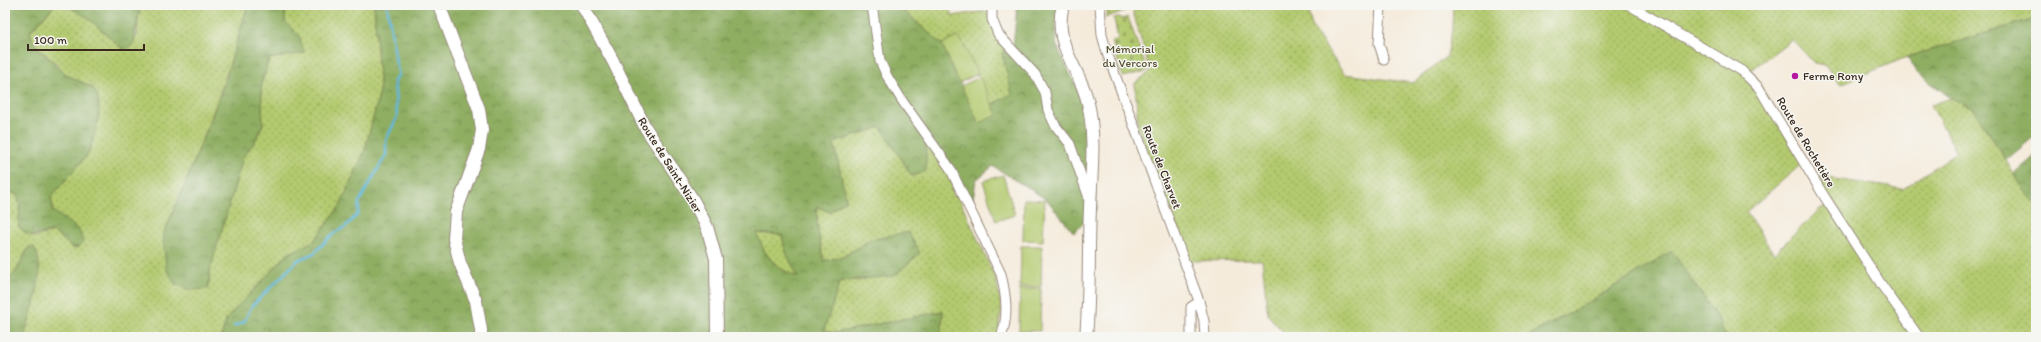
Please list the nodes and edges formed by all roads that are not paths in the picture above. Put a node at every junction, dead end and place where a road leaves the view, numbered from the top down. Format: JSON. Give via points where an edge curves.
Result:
{"nodes":[{"id":1,"x":439,"y":5,"type":"edge"},
{"id":2,"x":582,"y":5,"type":"edge"},
{"id":3,"x":872,"y":5,"type":"edge"},
{"id":4,"x":992,"y":5,"type":"edge"},
{"id":5,"x":1063,"y":5,"type":"edge"},
{"id":6,"x":1100,"y":5,"type":"edge"},
{"id":7,"x":1381,"y":5,"type":"edge"},
{"id":8,"x":1629,"y":5,"type":"edge"},
{"id":9,"x":1384,"y":60,"type":"dead end"},
{"id":10,"x":1090,"y":203,"type":"junction"},
{"id":11,"x":1199,"y":302,"type":"junction"},
{"id":12,"x":481,"y":337,"type":"edge"},
{"id":13,"x":718,"y":337,"type":"edge"},
{"id":14,"x":1001,"y":337,"type":"edge"},
{"id":15,"x":1086,"y":337,"type":"edge"},
{"id":16,"x":1191,"y":337,"type":"edge"},
{"id":17,"x":1205,"y":337,"type":"edge"},
{"id":18,"x":1919,"y":337,"type":"edge"}],
"edges":[{"from":1,"to":12,"type":"main road","via":[[479,109],[482,130],[456,212],[454,239],[460,263],[476,301]]},
{"from":2,"to":13,"type":"main road","name":"Route de Saint-Nizier","via":[[645,127],[693,200],[707,227],[716,259]]},
{"from":3,"to":14,"type":"street","via":[[880,61],[886,76],[950,168],[1001,274],[1006,292],[1006,320]]},
{"from":4,"to":10,"type":"street","via":[[992,19],[998,34],[1035,74],[1045,92],[1048,110],[1055,125],[1070,144]]},
{"from":5,"to":10,"type":"main road","via":[[1060,24],[1063,43],[1090,111]]},
{"from":6,"to":11,"type":"street","name":"Route de Charvet","via":[[1106,53]]},
{"from":7,"to":9,"type":"street","via":[[1379,44]]},
{"from":8,"to":18,"type":"street","name":"Route de Rochetière","via":[[1742,71],[1759,88],[1824,196]]},
{"from":10,"to":15,"type":"main road"},
{"from":11,"to":16,"type":"street","via":[[1190,307]]},
{"from":11,"to":17,"type":"street","name":"Route de Charvet"}]}
